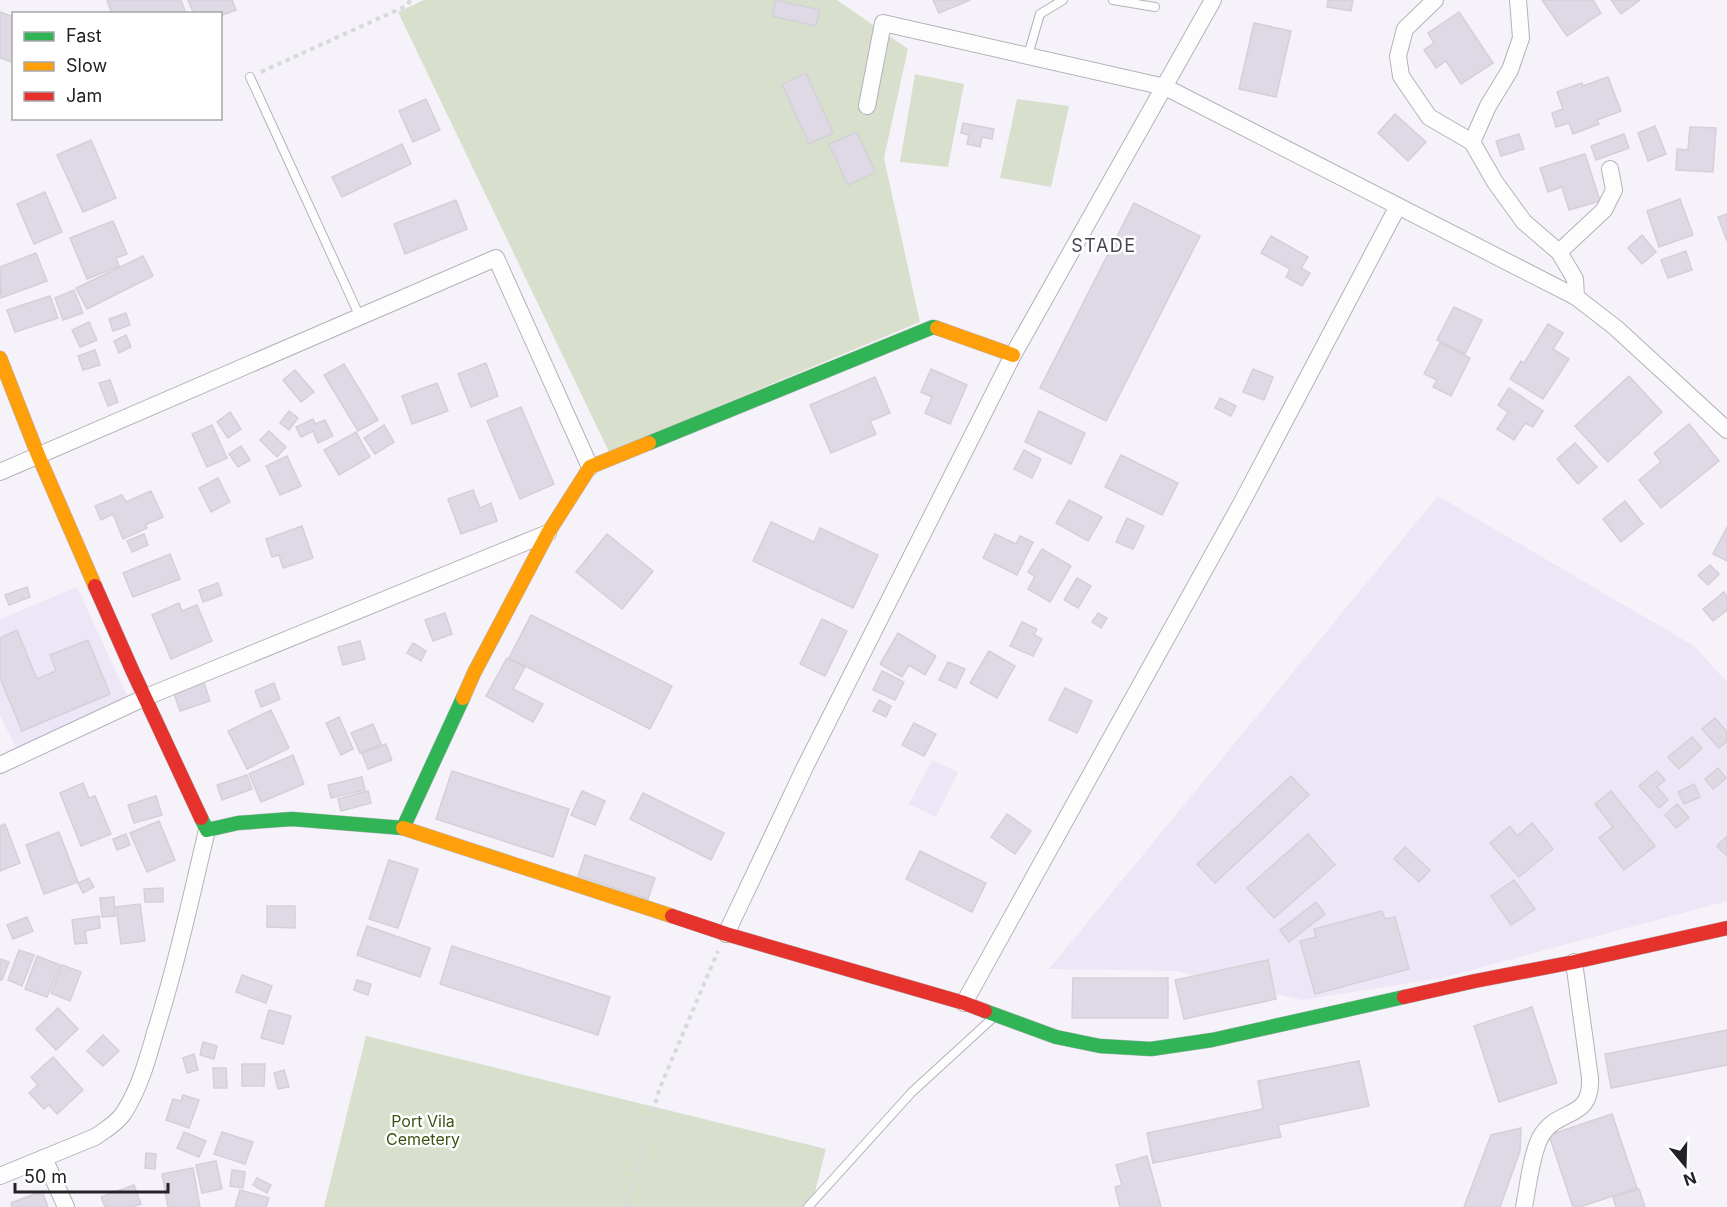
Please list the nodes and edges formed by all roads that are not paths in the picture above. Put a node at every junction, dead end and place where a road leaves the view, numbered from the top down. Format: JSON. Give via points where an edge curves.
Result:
{"nodes":[{"id":1,"x":1063,"y":0,"type":"edge"},
{"id":2,"x":1113,"y":0,"type":"edge"},
{"id":3,"x":1213,"y":0,"type":"edge"},
{"id":4,"x":1435,"y":0,"type":"edge"},
{"id":5,"x":1518,"y":0,"type":"edge"},
{"id":6,"x":1155,"y":7,"type":"dead end"},
{"id":7,"x":1028,"y":55,"type":"junction"},
{"id":8,"x":250,"y":77,"type":"road end"},
{"id":9,"x":1165,"y":87,"type":"junction"},
{"id":10,"x":867,"y":106,"type":"dead end"},
{"id":11,"x":1472,"y":142,"type":"junction"},
{"id":12,"x":1610,"y":170,"type":"dead end"},
{"id":13,"x":1398,"y":206,"type":"junction"},
{"id":14,"x":1559,"y":252,"type":"junction"},
{"id":15,"x":1576,"y":297,"type":"junction"},
{"id":16,"x":360,"y":318,"type":"junction"},
{"id":17,"x":1013,"y":355,"type":"junction"},
{"id":18,"x":0,"y":358,"type":"edge"},
{"id":19,"x":1727,"y":430,"type":"edge"},
{"id":20,"x":38,"y":455,"type":"junction"},
{"id":21,"x":590,"y":467,"type":"junction"},
{"id":22,"x":0,"y":472,"type":"edge"},
{"id":23,"x":548,"y":533,"type":"junction"},
{"id":24,"x":146,"y":697,"type":"junction"},
{"id":25,"x":0,"y":765,"type":"edge"},
{"id":26,"x":403,"y":828,"type":"junction"},
{"id":27,"x":207,"y":830,"type":"junction"},
{"id":28,"x":1727,"y":928,"type":"edge"},
{"id":29,"x":726,"y":933,"type":"junction"},
{"id":30,"x":1574,"y":962,"type":"junction"},
{"id":31,"x":964,"y":1003,"type":"junction"},
{"id":32,"x":997,"y":1014,"type":"junction"},
{"id":33,"x":44,"y":1158,"type":"junction"},
{"id":34,"x":0,"y":1176,"type":"edge"},
{"id":35,"x":66,"y":1207,"type":"edge"},
{"id":36,"x":808,"y":1207,"type":"edge"},
{"id":37,"x":1524,"y":1207,"type":"edge"}],
"edges":[{"from":1,"to":7,"type":"lane","via":[[1040,14]]},
{"from":2,"to":6,"type":"lane"},
{"from":3,"to":9,"type":"street"},
{"from":4,"to":11,"type":"street","via":[[1405,29],[1398,56],[1401,76],[1429,117]]},
{"from":5,"to":11,"type":"street","via":[[1521,38],[1510,70]]},
{"from":7,"to":9,"type":"street"},
{"from":7,"to":10,"type":"street","via":[[883,23]]},
{"from":8,"to":16,"type":"lane"},
{"from":9,"to":13,"type":"street"},
{"from":9,"to":17,"type":"street"},
{"from":11,"to":14,"type":"street","via":[[1524,222]]},
{"from":12,"to":14,"type":"street","via":[[1614,190],[1604,210]]},
{"from":13,"to":15,"type":"street"},
{"from":13,"to":31,"type":"street","via":[[1242,502]]},
{"from":14,"to":15,"type":"street","via":[[1575,279]]},
{"from":15,"to":19,"type":"street","via":[[1616,328]]},
{"from":16,"to":20,"type":"street"},
{"from":16,"to":21,"type":"street","via":[[496,258]]},
{"from":17,"to":21,"type":"street","via":[[933,327]]},
{"from":17,"to":29,"type":"street","via":[[810,757]]},
{"from":18,"to":20,"type":"street"},
{"from":20,"to":22,"type":"street"},
{"from":20,"to":24,"type":"street"},
{"from":21,"to":23,"type":"street"},
{"from":23,"to":24,"type":"street"},
{"from":23,"to":26,"type":"street","via":[[474,673]]},
{"from":24,"to":25,"type":"street"},
{"from":24,"to":27,"type":"street"},
{"from":26,"to":27,"type":"street","via":[[292,819],[238,822]]},
{"from":26,"to":29,"type":"street"},
{"from":27,"to":33,"type":"street","via":[[170,986],[134,1095],[122,1116],[109,1128]]},
{"from":28,"to":30,"type":"street"},
{"from":29,"to":31,"type":"street"},
{"from":30,"to":32,"type":"street","via":[[1212,1040],[1151,1049],[1100,1046],[1056,1037]]},
{"from":30,"to":37,"type":"street","via":[[1590,1092],[1578,1111],[1552,1122],[1540,1139]]},
{"from":31,"to":32,"type":"street"},
{"from":32,"to":36,"type":"lane","via":[[912,1092]]},
{"from":33,"to":34,"type":"street"},
{"from":33,"to":35,"type":"street"}]}
